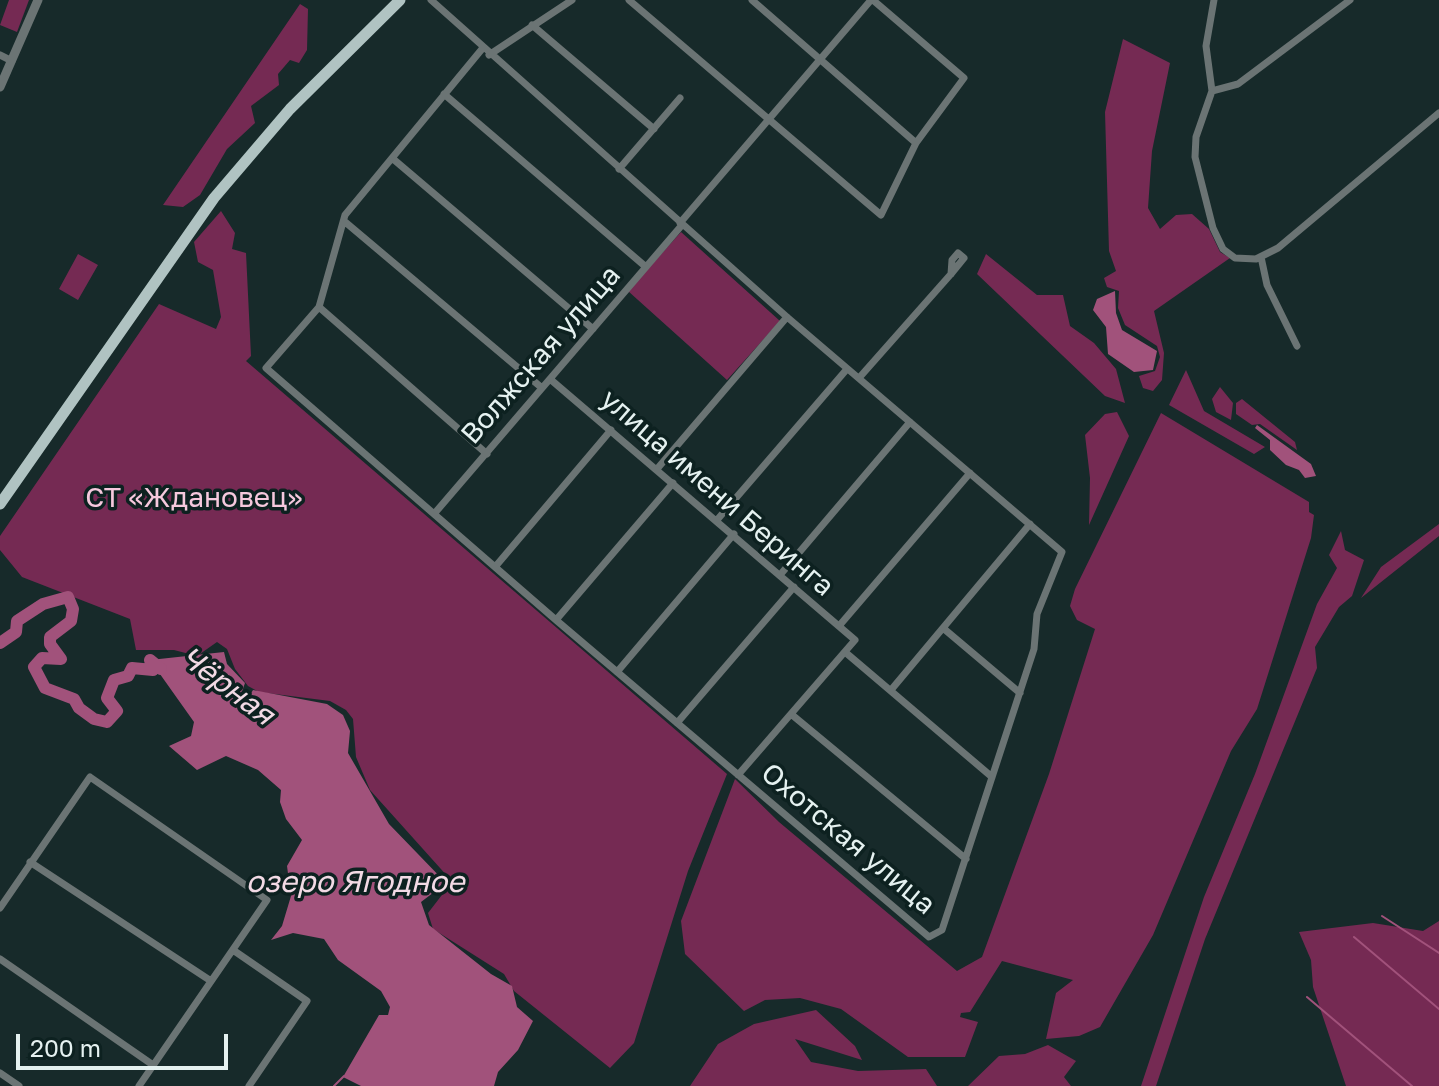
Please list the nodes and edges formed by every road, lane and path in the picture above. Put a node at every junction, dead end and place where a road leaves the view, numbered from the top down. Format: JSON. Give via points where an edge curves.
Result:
{"nodes":[{"id":1,"x":38,"y":0,"type":"edge"},
{"id":2,"x":400,"y":0,"type":"edge"},
{"id":3,"x":431,"y":0,"type":"edge"},
{"id":4,"x":572,"y":0,"type":"edge"},
{"id":5,"x":629,"y":0,"type":"edge"},
{"id":6,"x":752,"y":0,"type":"edge"},
{"id":7,"x":872,"y":0,"type":"edge"},
{"id":8,"x":1214,"y":0,"type":"edge"},
{"id":9,"x":1350,"y":0,"type":"edge"},
{"id":10,"x":532,"y":25,"type":"junction"},
{"id":11,"x":482,"y":49,"type":"junction"},
{"id":12,"x":0,"y":55,"type":"edge"},
{"id":13,"x":489,"y":55,"type":"junction"},
{"id":14,"x":820,"y":59,"type":"junction"},
{"id":15,"x":12,"y":61,"type":"junction"},
{"id":16,"x":0,"y":87,"type":"edge"},
{"id":17,"x":1212,"y":91,"type":"junction"},
{"id":18,"x":444,"y":94,"type":"junction"},
{"id":19,"x":680,"y":98,"type":"dead end"},
{"id":20,"x":1439,"y":113,"type":"edge"},
{"id":21,"x":768,"y":121,"type":"junction"},
{"id":22,"x":654,"y":129,"type":"junction"},
{"id":23,"x":916,"y":143,"type":"junction"},
{"id":24,"x":392,"y":158,"type":"junction"},
{"id":25,"x":619,"y":169,"type":"junction"},
{"id":26,"x":344,"y":221,"type":"junction"},
{"id":27,"x":681,"y":224,"type":"junction"},
{"id":28,"x":1259,"y":258,"type":"junction"},
{"id":29,"x":646,"y":267,"type":"junction"},
{"id":30,"x":951,"y":274,"type":"dead end"},
{"id":31,"x":319,"y":307,"type":"junction"},
{"id":32,"x":787,"y":317,"type":"junction"},
{"id":33,"x":593,"y":329,"type":"junction"},
{"id":34,"x":1297,"y":346,"type":"dead end"},
{"id":35,"x":847,"y":369,"type":"junction"},
{"id":36,"x":859,"y":378,"type":"junction"},
{"id":37,"x":550,"y":379,"type":"junction"},
{"id":38,"x":542,"y":388,"type":"junction"},
{"id":39,"x":910,"y":422,"type":"junction"},
{"id":40,"x":611,"y":430,"type":"junction"},
{"id":41,"x":487,"y":454,"type":"junction"},
{"id":42,"x":657,"y":469,"type":"junction"},
{"id":43,"x":970,"y":473,"type":"junction"},
{"id":44,"x":673,"y":483,"type":"junction"},
{"id":45,"x":0,"y":504,"type":"edge"},
{"id":46,"x":434,"y":514,"type":"junction"},
{"id":47,"x":717,"y":520,"type":"junction"},
{"id":48,"x":1030,"y":524,"type":"junction"},
{"id":49,"x":734,"y":534,"type":"junction"},
{"id":50,"x":495,"y":567,"type":"junction"},
{"id":51,"x":780,"y":575,"type":"junction"},
{"id":52,"x":794,"y":587,"type":"junction"},
{"id":53,"x":556,"y":620,"type":"junction"},
{"id":54,"x":839,"y":626,"type":"junction"},
{"id":55,"x":943,"y":628,"type":"junction"},
{"id":56,"x":845,"y":652,"type":"junction"},
{"id":57,"x":617,"y":672,"type":"junction"},
{"id":58,"x":891,"y":690,"type":"junction"},
{"id":59,"x":1020,"y":693,"type":"junction"},
{"id":60,"x":791,"y":714,"type":"junction"},
{"id":61,"x":677,"y":723,"type":"junction"},
{"id":62,"x":738,"y":775,"type":"junction"},
{"id":63,"x":992,"y":777,"type":"junction"},
{"id":64,"x":966,"y":859,"type":"junction"},
{"id":65,"x":30,"y":862,"type":"junction"},
{"id":66,"x":0,"y":908,"type":"edge"},
{"id":67,"x":233,"y":950,"type":"junction"},
{"id":68,"x":0,"y":959,"type":"edge"},
{"id":69,"x":211,"y":981,"type":"junction"},
{"id":70,"x":153,"y":1065,"type":"junction"},
{"id":71,"x":0,"y":1073,"type":"edge"},
{"id":72,"x":19,"y":1086,"type":"edge"},
{"id":73,"x":139,"y":1086,"type":"edge"},
{"id":74,"x":249,"y":1086,"type":"edge"}],
"edges":[{"from":1,"to":15,"type":"street"},
{"from":2,"to":45,"type":"main road","via":[[290,109],[214,198]]},
{"from":3,"to":11,"type":"street"},
{"from":4,"to":10,"type":"street"},
{"from":5,"to":21,"type":"street"},
{"from":6,"to":14,"type":"street"},
{"from":7,"to":14,"type":"street","name":"Волжская улица"},
{"from":7,"to":23,"type":"street","via":[[964,78]]},
{"from":8,"to":17,"type":"street","via":[[1206,46]]},
{"from":9,"to":17,"type":"street","via":[[1238,84]]},
{"from":10,"to":13,"type":"street"},
{"from":10,"to":22,"type":"street"},
{"from":11,"to":13,"type":"street"},
{"from":11,"to":18,"type":"street"},
{"from":12,"to":15,"type":"street"},
{"from":13,"to":25,"type":"street"},
{"from":14,"to":21,"type":"street","name":"Волжская улица"},
{"from":14,"to":23,"type":"street"},
{"from":15,"to":16,"type":"street"},
{"from":17,"to":28,"type":"street","via":[[1194,147],[1213,228],[1223,249],[1235,258]]},
{"from":18,"to":24,"type":"street"},
{"from":18,"to":29,"type":"street"},
{"from":19,"to":22,"type":"street"},
{"from":20,"to":28,"type":"street","via":[[1337,201]]},
{"from":21,"to":23,"type":"street","via":[[881,215]]},
{"from":21,"to":27,"type":"street","name":"Волжская улица"},
{"from":22,"to":25,"type":"street"},
{"from":24,"to":26,"type":"street"},
{"from":24,"to":33,"type":"street"},
{"from":25,"to":27,"type":"street"},
{"from":26,"to":31,"type":"street"},
{"from":26,"to":38,"type":"street"},
{"from":27,"to":29,"type":"street","name":"Волжская улица"},
{"from":27,"to":32,"type":"street"},
{"from":28,"to":34,"type":"street"},
{"from":29,"to":33,"type":"street","name":"Волжская улица"},
{"from":30,"to":36,"type":"street"},
{"from":31,"to":41,"type":"street"},
{"from":31,"to":46,"type":"street","name":"Охотская улица","via":[[266,368]]},
{"from":32,"to":35,"type":"street"},
{"from":32,"to":42,"type":"street"},
{"from":33,"to":37,"type":"street","name":"Волжская улица"},
{"from":35,"to":36,"type":"street"},
{"from":35,"to":47,"type":"street"},
{"from":36,"to":39,"type":"street"},
{"from":37,"to":38,"type":"street","name":"Волжская улица"},
{"from":37,"to":40,"type":"street","name":"улица имени Беринга"},
{"from":38,"to":41,"type":"street","name":"Волжская улица"},
{"from":39,"to":43,"type":"street"},
{"from":39,"to":51,"type":"street"},
{"from":40,"to":42,"type":"street","name":"улица имени Беринга"},
{"from":40,"to":50,"type":"street"},
{"from":41,"to":46,"type":"street","name":"Волжская улица"},
{"from":42,"to":44,"type":"street","name":"улица имени Беринга"},
{"from":43,"to":48,"type":"street"},
{"from":43,"to":54,"type":"street"},
{"from":44,"to":47,"type":"street","name":"улица имени Беринга"},
{"from":44,"to":53,"type":"street"},
{"from":46,"to":50,"type":"street","name":"Охотская улица"},
{"from":47,"to":49,"type":"street","name":"улица имени Беринга"},
{"from":48,"to":55,"type":"street"},
{"from":48,"to":59,"type":"street","via":[[1062,552],[1037,614],[1034,649]]},
{"from":49,"to":51,"type":"street","name":"улица имени Беринга"},
{"from":49,"to":57,"type":"street"},
{"from":50,"to":53,"type":"street","name":"Охотская улица"},
{"from":51,"to":52,"type":"street","name":"улица имени Беринга"},
{"from":52,"to":54,"type":"street","name":"улица имени Беринга"},
{"from":52,"to":61,"type":"street"},
{"from":53,"to":57,"type":"street","name":"Охотская улица"},
{"from":54,"to":56,"type":"street","name":"улица имени Беринга","via":[[855,640]]},
{"from":55,"to":58,"type":"street"},
{"from":55,"to":59,"type":"street"},
{"from":56,"to":58,"type":"street"},
{"from":56,"to":60,"type":"street"},
{"from":57,"to":61,"type":"street","name":"Охотская улица"},
{"from":58,"to":63,"type":"street"},
{"from":59,"to":63,"type":"street"},
{"from":60,"to":62,"type":"street"},
{"from":60,"to":64,"type":"street"},
{"from":61,"to":62,"type":"street","name":"Охотская улица"},
{"from":62,"to":64,"type":"street","name":"Охотская улица","via":[[929,937],[942,930]]},
{"from":63,"to":64,"type":"street"},
{"from":65,"to":66,"type":"street"},
{"from":65,"to":67,"type":"street","via":[[90,777],[267,900]]},
{"from":65,"to":69,"type":"street"},
{"from":67,"to":69,"type":"street"},
{"from":67,"to":74,"type":"street","via":[[307,1001]]},
{"from":68,"to":70,"type":"street"},
{"from":69,"to":70,"type":"street"},
{"from":70,"to":73,"type":"street"},
{"from":71,"to":72,"type":"street"}]}
